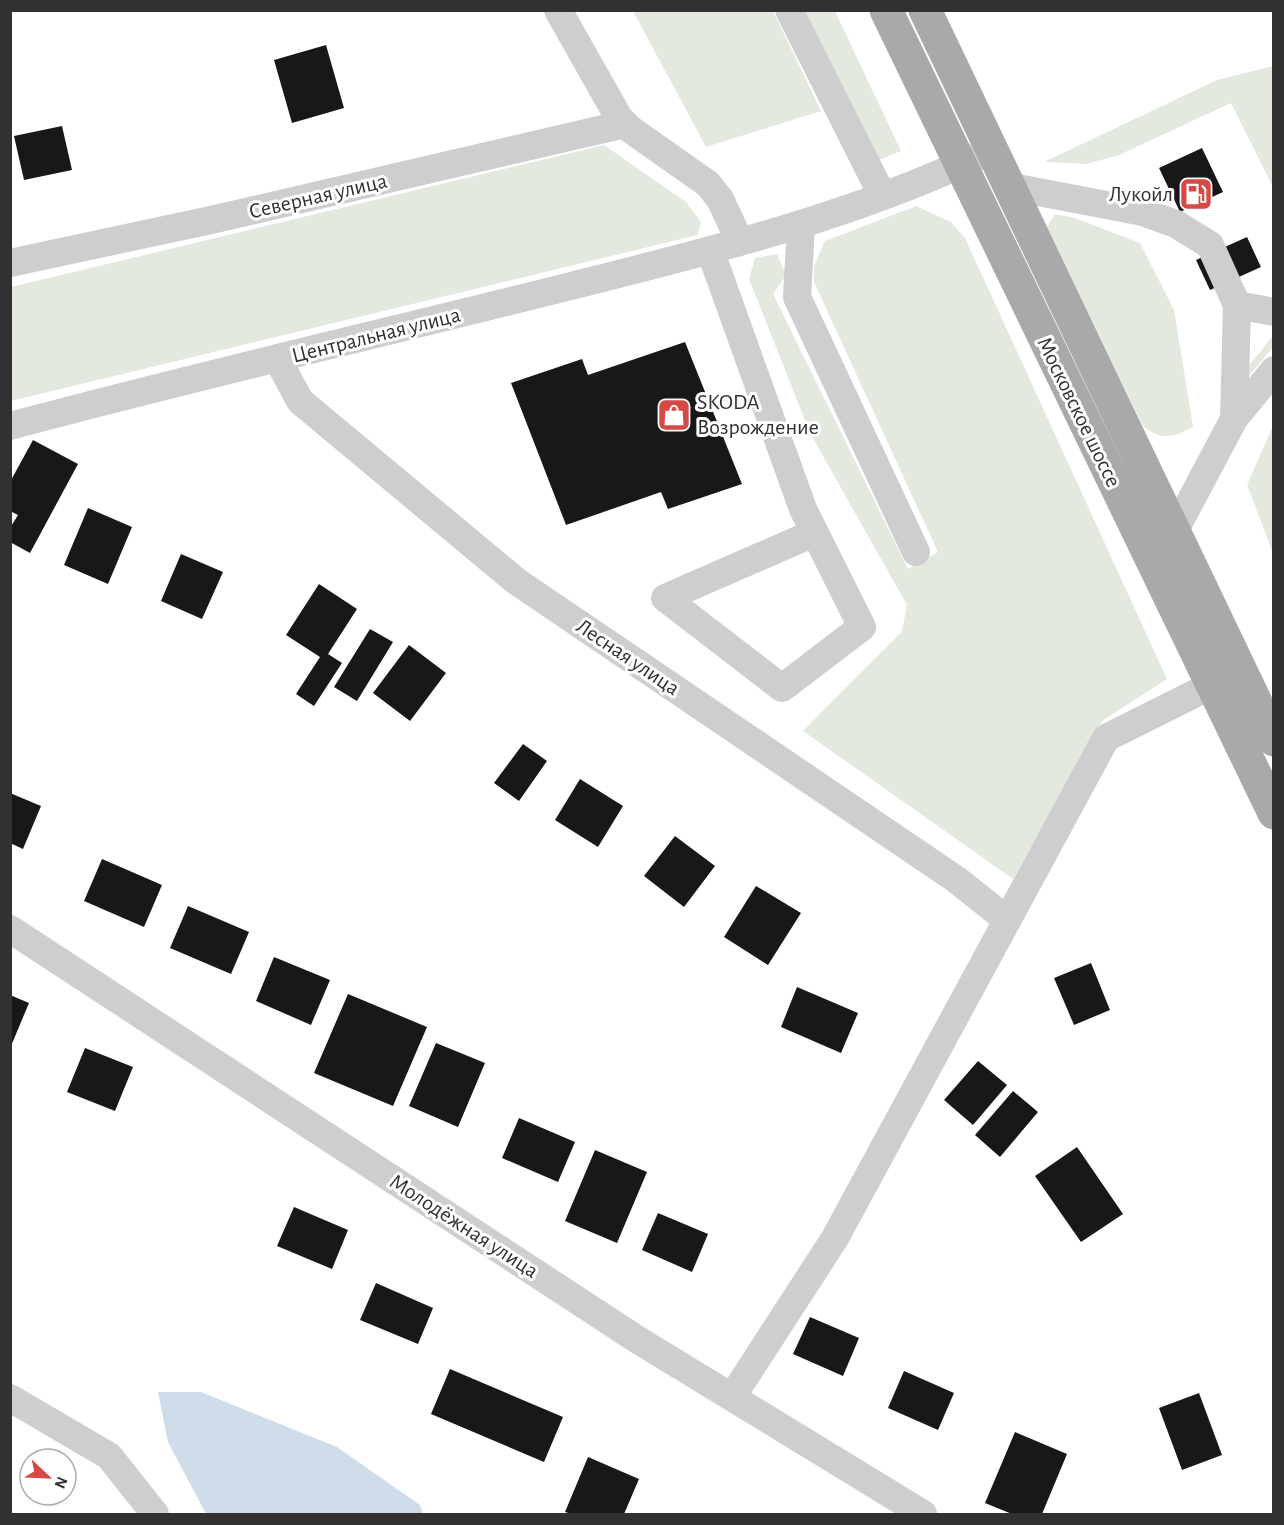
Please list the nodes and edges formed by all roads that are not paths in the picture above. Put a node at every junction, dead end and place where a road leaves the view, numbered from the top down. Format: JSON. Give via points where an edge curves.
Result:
{"nodes":[{"id":1,"x":558,"y":10,"type":"edge"},
{"id":2,"x":789,"y":10,"type":"edge"},
{"id":3,"x":886,"y":10,"type":"edge"},
{"id":4,"x":926,"y":10,"type":"edge"},
{"id":5,"x":622,"y":121,"type":"junction"},
{"id":6,"x":991,"y":151,"type":"junction"},
{"id":7,"x":960,"y":166,"type":"junction"},
{"id":8,"x":1007,"y":186,"type":"junction"},
{"id":9,"x":882,"y":195,"type":"junction"},
{"id":10,"x":801,"y":225,"type":"junction"},
{"id":11,"x":740,"y":242,"type":"junction"},
{"id":12,"x":710,"y":250,"type":"junction"},
{"id":13,"x":10,"y":263,"type":"edge"},
{"id":14,"x":1237,"y":305,"type":"junction"},
{"id":15,"x":1274,"y":312,"type":"edge"},
{"id":16,"x":278,"y":360,"type":"junction"},
{"id":17,"x":1274,"y":370,"type":"edge"},
{"id":18,"x":1234,"y":419,"type":"junction"},
{"id":19,"x":10,"y":426,"type":"edge"},
{"id":20,"x":1175,"y":530,"type":"junction"},
{"id":21,"x":814,"y":533,"type":"junction"},
{"id":22,"x":916,"y":552,"type":"dead end"},
{"id":23,"x":1212,"y":685,"type":"junction"},
{"id":24,"x":1274,"y":740,"type":"edge"},
{"id":25,"x":1274,"y":813,"type":"edge"},
{"id":26,"x":1007,"y":920,"type":"junction"},
{"id":27,"x":10,"y":929,"type":"edge"},
{"id":28,"x":732,"y":1397,"type":"junction"},
{"id":29,"x":10,"y":1398,"type":"edge"},
{"id":30,"x":155,"y":1515,"type":"edge"},
{"id":31,"x":923,"y":1515,"type":"edge"}],
"edges":[{"from":1,"to":5,"type":"street"},
{"from":2,"to":9,"type":"street"},
{"from":3,"to":7,"type":"main road","name":"Московское шоссе"},
{"from":4,"to":6,"type":"main road","name":"Московское шоссе"},
{"from":5,"to":11,"type":"street","via":[[708,184],[720,199]]},
{"from":5,"to":13,"type":"street","name":"Северная улица","via":[[211,220]]},
{"from":6,"to":7,"type":"street","name":"Центральная улица"},
{"from":6,"to":8,"type":"main road","name":"Московское шоссе"},
{"from":7,"to":9,"type":"street","name":"Центральная улица"},
{"from":7,"to":23,"type":"main road","name":"Московское шоссе"},
{"from":8,"to":14,"type":"street","via":[[1143,212],[1176,224],[1210,244]]},
{"from":8,"to":20,"type":"main road","name":"Московское шоссе"},
{"from":9,"to":10,"type":"street","name":"Центральная улица"},
{"from":10,"to":11,"type":"street","name":"Центральная улица"},
{"from":10,"to":22,"type":"street","via":[[796,297]]},
{"from":11,"to":12,"type":"street","name":"Центральная улица"},
{"from":12,"to":16,"type":"street","name":"Центральная улица"},
{"from":12,"to":21,"type":"street"},
{"from":14,"to":15,"type":"street"},
{"from":14,"to":18,"type":"street"},
{"from":16,"to":19,"type":"street","name":"Центральная улица","via":[[172,383]]},
{"from":16,"to":26,"type":"street","name":"Лесная улица","via":[[300,401],[516,581],[957,880]]},
{"from":17,"to":18,"type":"street"},
{"from":18,"to":20,"type":"street"},
{"from":20,"to":24,"type":"main road","name":"Московское шоссе"},
{"from":21,"to":21,"type":"street","via":[[862,627],[782,688],[665,598]]},
{"from":23,"to":25,"type":"main road","name":"Московское шоссе"},
{"from":23,"to":26,"type":"street","via":[[1106,738]]},
{"from":26,"to":28,"type":"street","via":[[835,1238]]},
{"from":27,"to":28,"type":"street","name":"Молодёжная улица","via":[[638,1340]]},
{"from":28,"to":31,"type":"street","name":"Молодёжная улица"},
{"from":29,"to":30,"type":"street","via":[[109,1456]]}]}
